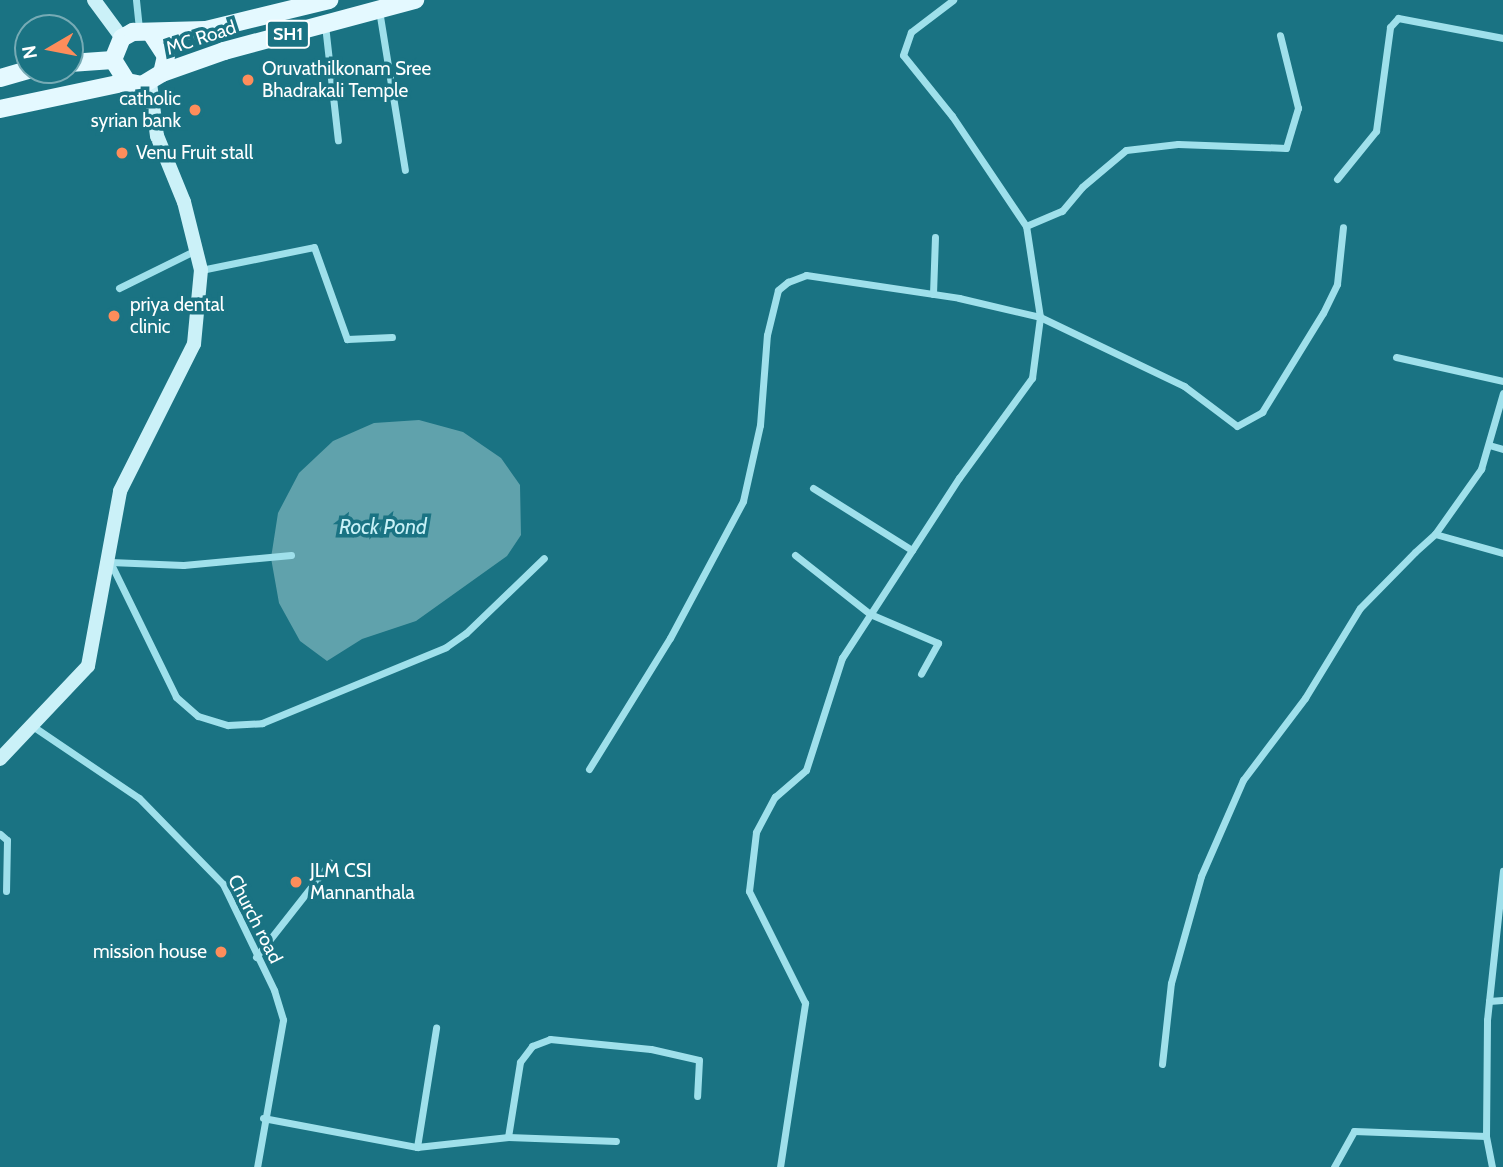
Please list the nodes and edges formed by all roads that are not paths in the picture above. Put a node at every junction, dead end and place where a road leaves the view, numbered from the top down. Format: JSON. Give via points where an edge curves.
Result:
{"nodes":[{"id":1,"x":94,"y":0,"type":"edge"},
{"id":2,"x":136,"y":0,"type":"edge"},
{"id":3,"x":329,"y":0,"type":"edge"},
{"id":4,"x":415,"y":0,"type":"edge"},
{"id":5,"x":953,"y":0,"type":"edge"},
{"id":6,"x":379,"y":9,"type":"junction"},
{"id":7,"x":325,"y":24,"type":"junction"},
{"id":8,"x":145,"y":32,"type":"junction"},
{"id":9,"x":1280,"y":35,"type":"dead end"},
{"id":10,"x":122,"y":38,"type":"junction"},
{"id":11,"x":1503,"y":38,"type":"edge"},
{"id":12,"x":113,"y":60,"type":"junction"},
{"id":13,"x":84,"y":62,"type":"edge"},
{"id":14,"x":156,"y":78,"type":"junction"},
{"id":15,"x":127,"y":82,"type":"junction"},
{"id":16,"x":0,"y":109,"type":"edge"},
{"id":17,"x":338,"y":140,"type":"dead end"},
{"id":18,"x":405,"y":170,"type":"dead end"},
{"id":19,"x":1337,"y":179,"type":"dead end"},
{"id":20,"x":1026,"y":226,"type":"junction"},
{"id":21,"x":1343,"y":228,"type":"dead end"},
{"id":22,"x":936,"y":237,"type":"dead end"},
{"id":23,"x":196,"y":250,"type":"junction"},
{"id":24,"x":201,"y":270,"type":"junction"},
{"id":25,"x":119,"y":288,"type":"dead end"},
{"id":26,"x":933,"y":294,"type":"junction"},
{"id":27,"x":1040,"y":317,"type":"junction"},
{"id":28,"x":392,"y":337,"type":"dead end"},
{"id":29,"x":1396,"y":357,"type":"dead end"},
{"id":30,"x":1503,"y":382,"type":"edge"},
{"id":31,"x":1503,"y":393,"type":"edge"},
{"id":32,"x":1489,"y":445,"type":"junction"},
{"id":33,"x":1503,"y":449,"type":"edge"},
{"id":34,"x":813,"y":488,"type":"dead end"},
{"id":35,"x":1435,"y":534,"type":"junction"},
{"id":36,"x":912,"y":550,"type":"junction"},
{"id":37,"x":1503,"y":553,"type":"edge"},
{"id":38,"x":291,"y":555,"type":"dead end"},
{"id":39,"x":794,"y":555,"type":"dead end"},
{"id":40,"x":544,"y":558,"type":"dead end"},
{"id":41,"x":110,"y":562,"type":"junction"},
{"id":42,"x":870,"y":614,"type":"junction"},
{"id":43,"x":921,"y":674,"type":"dead end"},
{"id":44,"x":32,"y":725,"type":"junction"},
{"id":45,"x":0,"y":759,"type":"edge"},
{"id":46,"x":589,"y":769,"type":"dead end"},
{"id":47,"x":0,"y":834,"type":"edge"},
{"id":48,"x":330,"y":863,"type":"dead end"},
{"id":49,"x":1503,"y":871,"type":"edge"},
{"id":50,"x":6,"y":891,"type":"dead end"},
{"id":51,"x":256,"y":957,"type":"junction"},
{"id":52,"x":1503,"y":1000,"type":"edge"},
{"id":53,"x":1489,"y":1001,"type":"junction"},
{"id":54,"x":436,"y":1028,"type":"dead end"},
{"id":55,"x":1162,"y":1064,"type":"dead end"},
{"id":56,"x":697,"y":1096,"type":"dead end"},
{"id":57,"x":264,"y":1118,"type":"junction"},
{"id":58,"x":1486,"y":1136,"type":"junction"},
{"id":59,"x":508,"y":1137,"type":"junction"},
{"id":60,"x":616,"y":1142,"type":"dead end"},
{"id":61,"x":417,"y":1147,"type":"junction"},
{"id":62,"x":257,"y":1167,"type":"edge"},
{"id":63,"x":780,"y":1167,"type":"edge"},
{"id":64,"x":1334,"y":1167,"type":"edge"},
{"id":65,"x":1492,"y":1167,"type":"edge"}],
"edges":[{"from":1,"to":10,"type":"main road"},
{"from":2,"to":8,"type":"street"},
{"from":3,"to":8,"type":"main road","name":"MC Road","number":"SH1","via":[[206,30]]},
{"from":4,"to":6,"type":"main road","name":"MC Road","number":"SH1"},
{"from":5,"to":20,"type":"street","via":[[905,40],[905,63],[924,79],[952,116]]},
{"from":6,"to":7,"type":"main road","name":"MC Road","number":"SH1"},
{"from":6,"to":18,"type":"street"},
{"from":7,"to":14,"type":"main road","name":"MC Road","number":"SH1"},
{"from":7,"to":17,"type":"street"},
{"from":8,"to":10,"type":"main road","number":"SH1"},
{"from":8,"to":14,"type":"main road","via":[[166,56]]},
{"from":9,"to":20,"type":"street","via":[[1298,108],[1286,148],[1178,144],[1126,150],[1082,187],[1062,211]]},
{"from":10,"to":12,"type":"main road"},
{"from":11,"to":19,"type":"street","via":[[1398,18],[1390,27],[1376,131]]},
{"from":12,"to":13,"type":"main road"},
{"from":12,"to":15,"type":"main road"},
{"from":14,"to":15,"type":"main road","number":"SH1"},
{"from":14,"to":23,"type":"main road","via":[[157,136],[184,202]]},
{"from":15,"to":16,"type":"main road","number":"SH1"},
{"from":20,"to":27,"type":"street"},
{"from":21,"to":27,"type":"street","via":[[1337,284],[1278,391],[1245,425],[1226,421],[1184,386]]},
{"from":22,"to":26,"type":"street"},
{"from":23,"to":24,"type":"main road"},
{"from":23,"to":25,"type":"street"},
{"from":24,"to":28,"type":"street","via":[[314,247],[347,339]]},
{"from":24,"to":41,"type":"main road","via":[[194,344],[120,491]]},
{"from":26,"to":27,"type":"street"},
{"from":26,"to":46,"type":"street","via":[[806,275],[778,290],[767,335],[754,461],[743,500],[670,638]]},
{"from":27,"to":36,"type":"street","via":[[1032,378]]},
{"from":29,"to":30,"type":"street"},
{"from":31,"to":32,"type":"street"},
{"from":32,"to":33,"type":"street"},
{"from":32,"to":35,"type":"street","via":[[1481,468]]},
{"from":34,"to":36,"type":"street"},
{"from":35,"to":37,"type":"street"},
{"from":35,"to":55,"type":"street","via":[[1360,608],[1305,698],[1243,780],[1200,876],[1171,984]]},
{"from":36,"to":42,"type":"street"},
{"from":38,"to":41,"type":"street","via":[[183,565]]},
{"from":39,"to":42,"type":"street"},
{"from":40,"to":41,"type":"street","via":[[446,647],[262,723],[228,725],[198,716],[176,697]]},
{"from":41,"to":44,"type":"main road","via":[[88,666]]},
{"from":42,"to":43,"type":"street","via":[[938,643]]},
{"from":42,"to":63,"type":"street","via":[[842,658],[806,770],[775,797],[756,832],[748,891],[805,1003]]},
{"from":44,"to":45,"type":"main road"},
{"from":44,"to":51,"type":"street","name":"Church road","via":[[139,798],[197,855],[223,884]]},
{"from":47,"to":50,"type":"street","via":[[7,840]]},
{"from":48,"to":51,"type":"street"},
{"from":49,"to":53,"type":"street"},
{"from":51,"to":57,"type":"street","name":"Church road","via":[[275,990],[283,1020]]},
{"from":52,"to":53,"type":"street"},
{"from":53,"to":58,"type":"street"},
{"from":54,"to":61,"type":"street"},
{"from":56,"to":59,"type":"street","via":[[699,1060],[651,1049],[550,1039],[532,1046],[520,1062]]},
{"from":57,"to":61,"type":"street"},
{"from":57,"to":62,"type":"street","name":"Church road"},
{"from":58,"to":64,"type":"street","via":[[1354,1131]]},
{"from":58,"to":65,"type":"street"},
{"from":59,"to":60,"type":"street"},
{"from":59,"to":61,"type":"street"}]}
